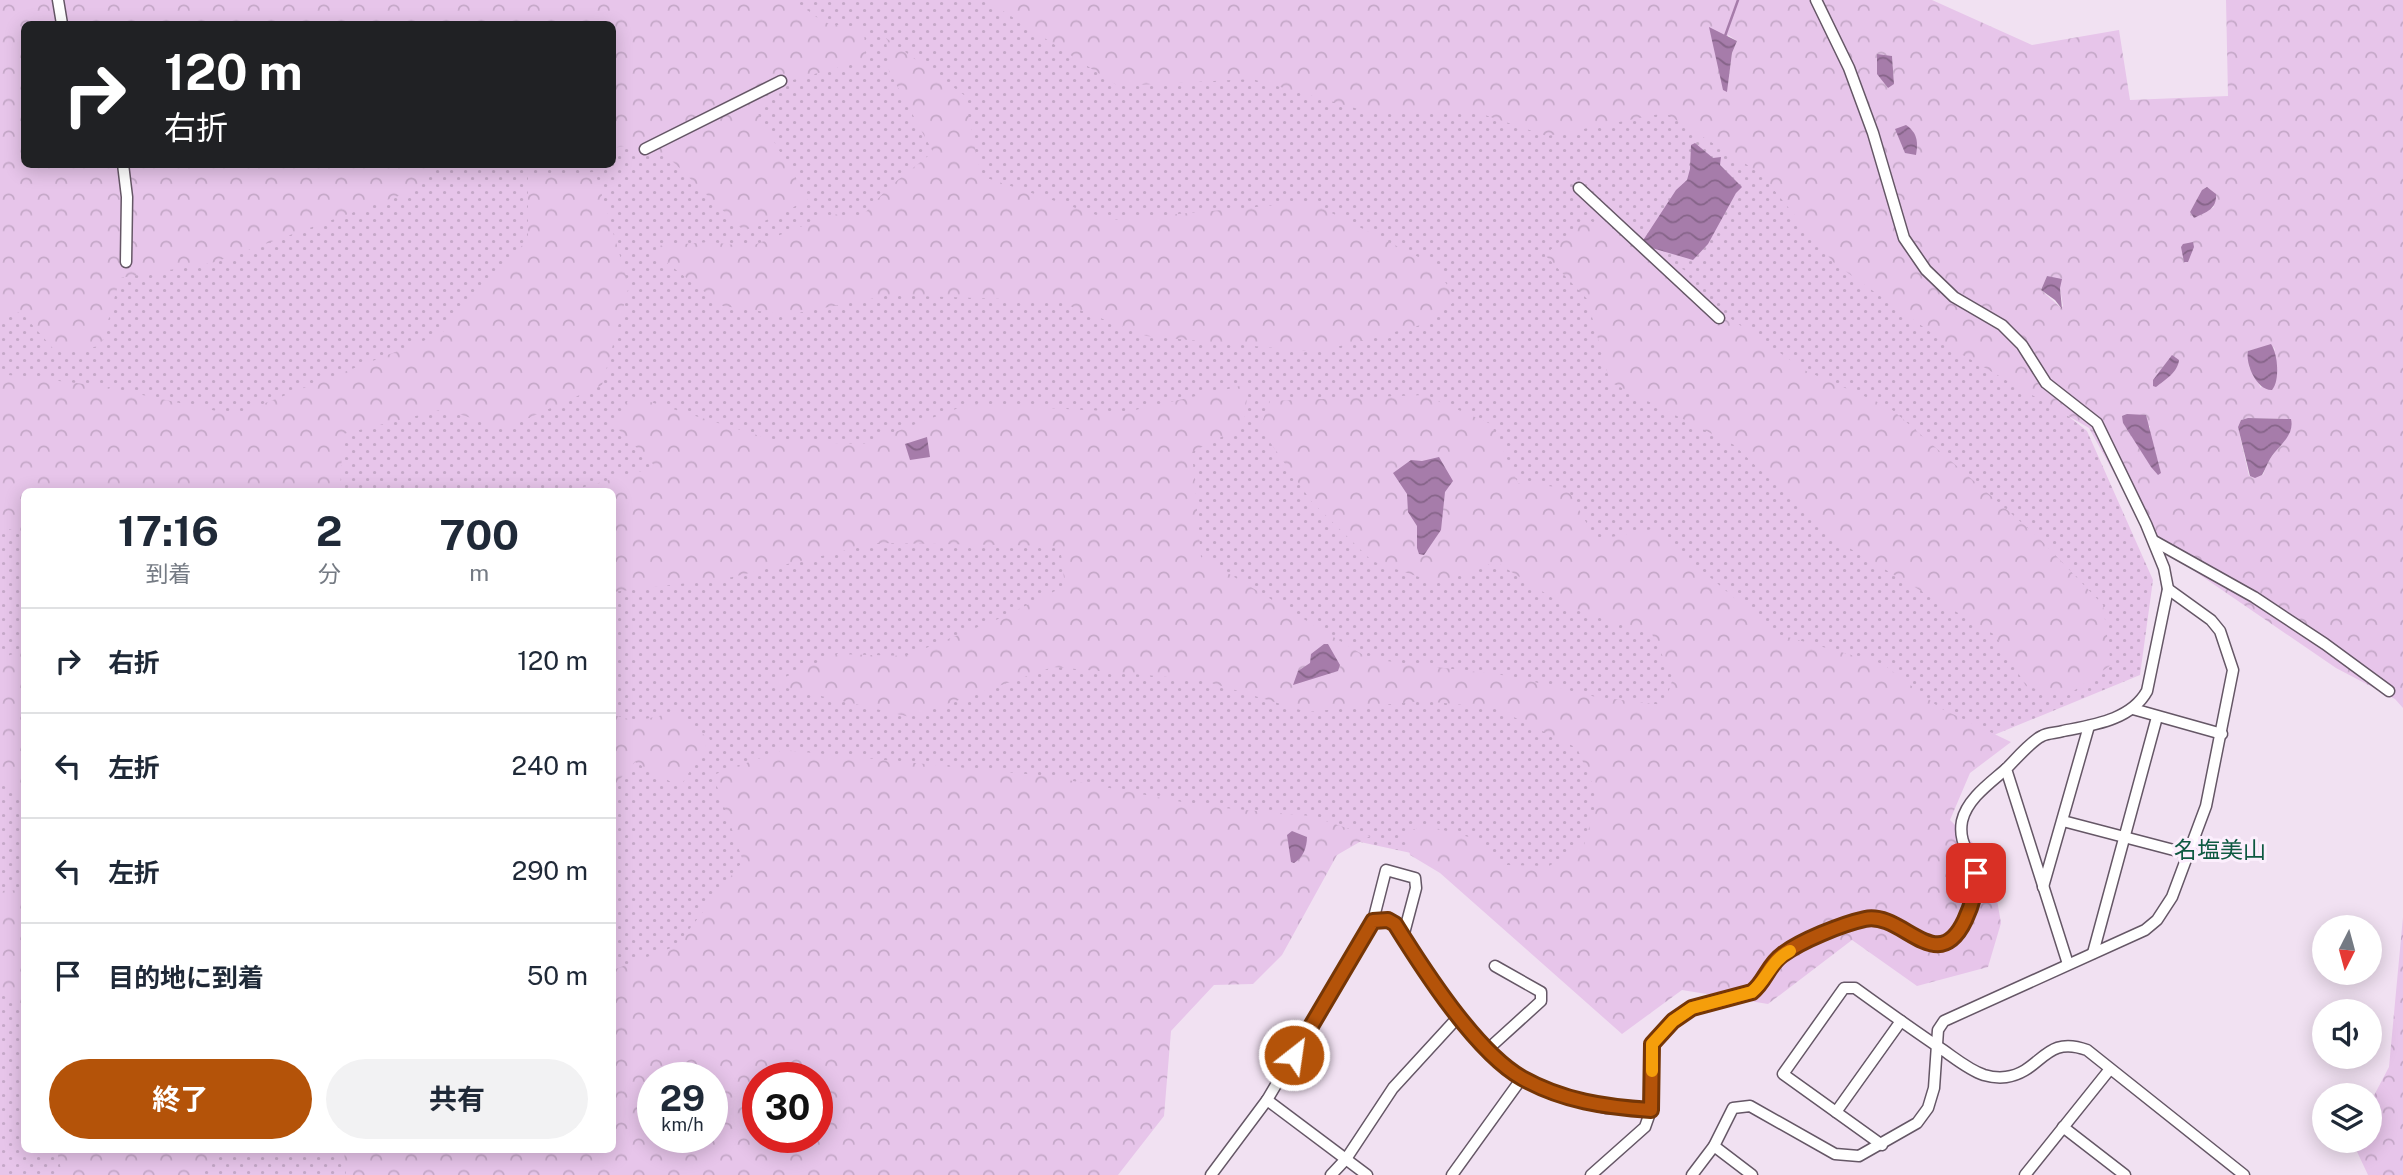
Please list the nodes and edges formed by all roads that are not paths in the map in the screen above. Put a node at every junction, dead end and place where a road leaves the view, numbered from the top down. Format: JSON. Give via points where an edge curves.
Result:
{"nodes":[{"id":1,"x":58,"y":0,"type":"edge"},
{"id":2,"x":1816,"y":0,"type":"edge"},
{"id":3,"x":62,"y":21,"type":"edge"},
{"id":4,"x":780,"y":81,"type":"dead end"},
{"id":5,"x":645,"y":149,"type":"dead end"},
{"id":6,"x":123,"y":168,"type":"edge"},
{"id":7,"x":1579,"y":188,"type":"dead end"},
{"id":8,"x":126,"y":262,"type":"dead end"},
{"id":9,"x":1719,"y":318,"type":"dead end"},
{"id":10,"x":2154,"y":541,"type":"junction"},
{"id":11,"x":2168,"y":589,"type":"junction"},
{"id":12,"x":2389,"y":691,"type":"dead end"},
{"id":13,"x":2133,"y":709,"type":"junction"},
{"id":14,"x":2157,"y":717,"type":"junction"},
{"id":15,"x":2089,"y":726,"type":"junction"},
{"id":16,"x":2222,"y":734,"type":"junction"},
{"id":17,"x":2006,"y":769,"type":"junction"},
{"id":18,"x":2063,"y":821,"type":"junction"},
{"id":19,"x":2125,"y":837,"type":"junction"},
{"id":20,"x":2189,"y":854,"type":"junction"},
{"id":21,"x":2043,"y":887,"type":"junction"},
{"id":22,"x":1373,"y":921,"type":"junction"},
{"id":23,"x":1403,"y":937,"type":"junction"},
{"id":24,"x":2093,"y":953,"type":"junction"},
{"id":25,"x":2068,"y":964,"type":"junction"},
{"id":26,"x":1494,"y":966,"type":"dead end"},
{"id":27,"x":1459,"y":1016,"type":"junction"},
{"id":28,"x":1901,"y":1021,"type":"junction"},
{"id":29,"x":1938,"y":1047,"type":"junction"},
{"id":30,"x":1487,"y":1050,"type":"junction"},
{"id":31,"x":2110,"y":1069,"type":"junction"},
{"id":32,"x":1522,"y":1078,"type":"junction"},
{"id":33,"x":1267,"y":1100,"type":"junction"},
{"id":34,"x":1651,"y":1110,"type":"junction"},
{"id":35,"x":1836,"y":1112,"type":"junction"},
{"id":36,"x":2063,"y":1127,"type":"junction"},
{"id":37,"x":1882,"y":1145,"type":"junction"},
{"id":38,"x":1714,"y":1146,"type":"junction"},
{"id":39,"x":1346,"y":1159,"type":"junction"},
{"id":40,"x":1211,"y":1175,"type":"edge"},
{"id":41,"x":1331,"y":1175,"type":"edge"},
{"id":42,"x":1367,"y":1175,"type":"edge"},
{"id":43,"x":1452,"y":1175,"type":"edge"},
{"id":44,"x":1591,"y":1175,"type":"edge"},
{"id":45,"x":1692,"y":1175,"type":"edge"},
{"id":46,"x":1752,"y":1175,"type":"edge"},
{"id":47,"x":2025,"y":1175,"type":"edge"},
{"id":48,"x":2125,"y":1175,"type":"edge"},
{"id":49,"x":2244,"y":1175,"type":"edge"}],
"edges":[{"from":1,"to":3,"type":"street"},
{"from":2,"to":10,"type":"street","via":[[1849,68],[1904,238],[1926,270],[1954,297],[2002,326],[2022,345],[2046,383],[2097,423]]},
{"from":4,"to":5,"type":"street"},
{"from":6,"to":8,"type":"street"},
{"from":7,"to":9,"type":"street"},
{"from":10,"to":11,"type":"street"},
{"from":10,"to":12,"type":"street","via":[[2255,597]]},
{"from":11,"to":13,"type":"street","via":[[2147,691]]},
{"from":11,"to":16,"type":"street","via":[[2211,620],[2228,649],[2233,670]]},
{"from":13,"to":14,"type":"street"},
{"from":13,"to":15,"type":"street"},
{"from":14,"to":16,"type":"street"},
{"from":14,"to":19,"type":"street"},
{"from":15,"to":17,"type":"street","via":[[2041,736]]},
{"from":15,"to":18,"type":"street"},
{"from":16,"to":20,"type":"street","via":[[2206,806]]},
{"from":17,"to":21,"type":"street"},
{"from":17,"to":34,"type":"street","via":[[1976,798],[1962,821],[1962,842],[1977,884],[1970,909],[1951,940],[1924,942],[1879,918],[1835,928],[1782,955],[1752,992],[1692,1008],[1652,1044]]},
{"from":18,"to":19,"type":"street"},
{"from":18,"to":21,"type":"street"},
{"from":19,"to":20,"type":"street"},
{"from":19,"to":24,"type":"street"},
{"from":20,"to":24,"type":"street","via":[[2157,920]]},
{"from":21,"to":25,"type":"street"},
{"from":22,"to":23,"type":"street","via":[[1388,920]]},
{"from":22,"to":23,"type":"street","via":[[1386,870],[1415,878]]},
{"from":22,"to":33,"type":"street"},
{"from":23,"to":27,"type":"street"},
{"from":24,"to":25,"type":"street"},
{"from":25,"to":29,"type":"street","via":[[1944,1020],[1938,1030]]},
{"from":26,"to":30,"type":"street","via":[[1541,992],[1541,1001]]},
{"from":27,"to":30,"type":"street"},
{"from":27,"to":39,"type":"street","via":[[1393,1087]]},
{"from":28,"to":29,"type":"street"},
{"from":28,"to":35,"type":"street"},
{"from":28,"to":35,"type":"street","via":[[1855,988],[1844,988],[1783,1074]]},
{"from":29,"to":31,"type":"street","via":[[1986,1076],[2015,1075],[2059,1046],[2073,1045]]},
{"from":29,"to":37,"type":"street","via":[[1928,1108],[1917,1123]]},
{"from":30,"to":32,"type":"street"},
{"from":31,"to":36,"type":"street"},
{"from":31,"to":49,"type":"street"},
{"from":32,"to":34,"type":"street","via":[[1575,1100]]},
{"from":32,"to":43,"type":"street"},
{"from":33,"to":39,"type":"street"},
{"from":33,"to":40,"type":"street"},
{"from":34,"to":44,"type":"street","via":[[1645,1127]]},
{"from":35,"to":37,"type":"street"},
{"from":36,"to":47,"type":"street"},
{"from":36,"to":48,"type":"street"},
{"from":37,"to":38,"type":"street","via":[[1859,1156],[1835,1154],[1750,1106],[1733,1108]]},
{"from":38,"to":45,"type":"street"},
{"from":38,"to":46,"type":"street"},
{"from":39,"to":41,"type":"street"},
{"from":39,"to":42,"type":"street"}]}
